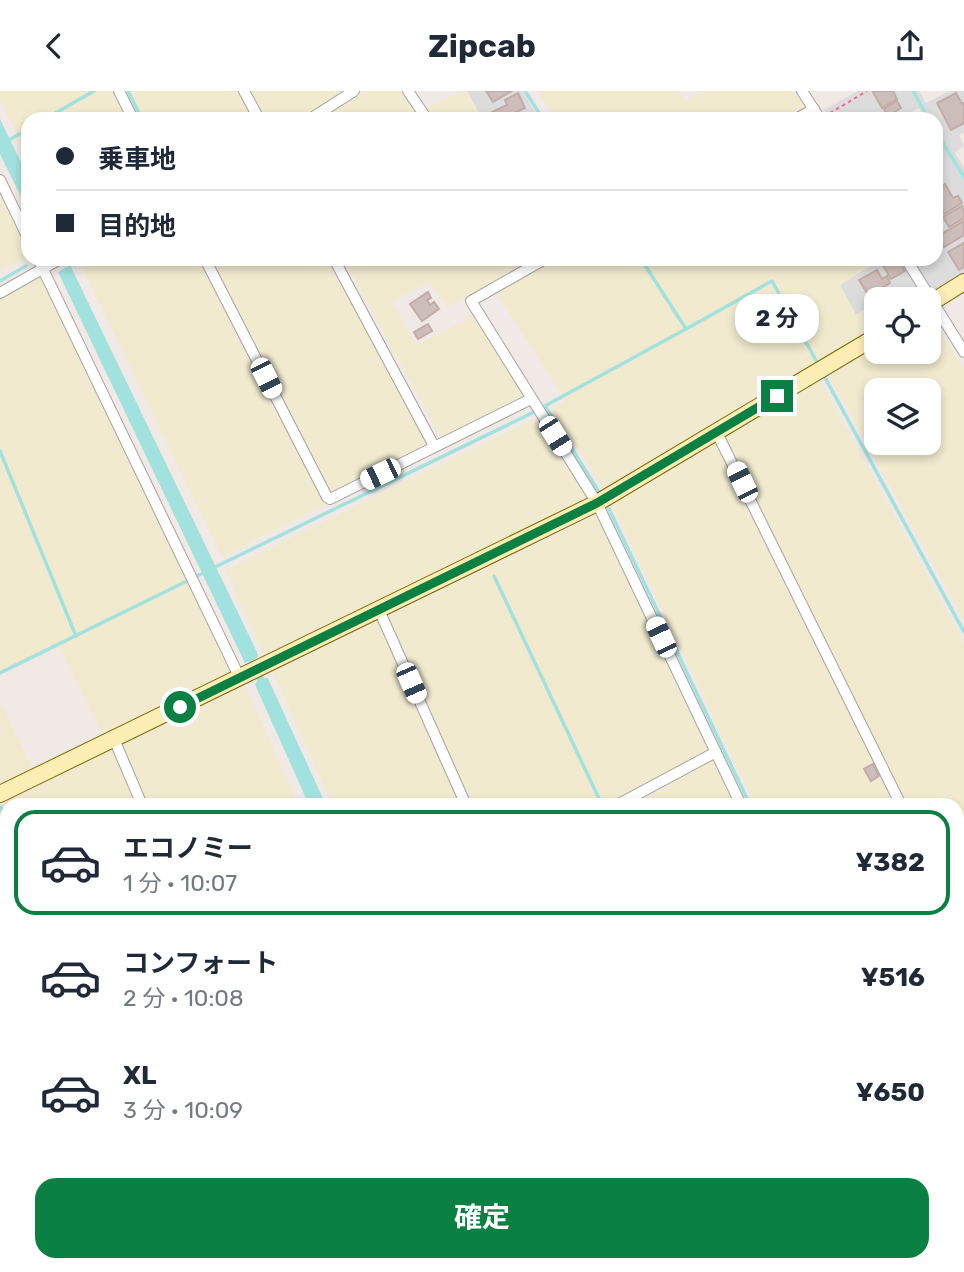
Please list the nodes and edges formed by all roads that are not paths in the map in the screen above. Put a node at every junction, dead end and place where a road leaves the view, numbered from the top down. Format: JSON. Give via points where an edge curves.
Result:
{"nodes":[{"id":1,"x":119,"y":91,"type":"edge"},
{"id":2,"x":244,"y":91,"type":"edge"},
{"id":3,"x":354,"y":91,"type":"edge"},
{"id":4,"x":408,"y":91,"type":"edge"},
{"id":5,"x":802,"y":91,"type":"edge"},
{"id":6,"x":130,"y":112,"type":"edge"},
{"id":7,"x":255,"y":112,"type":"edge"},
{"id":8,"x":321,"y":112,"type":"edge"},
{"id":9,"x":422,"y":112,"type":"edge"},
{"id":10,"x":816,"y":112,"type":"edge"},
{"id":11,"x":0,"y":180,"type":"edge"},
{"id":12,"x":21,"y":224,"type":"edge"},
{"id":13,"x":36,"y":266,"type":"edge"},
{"id":14,"x":41,"y":266,"type":"edge"},
{"id":15,"x":209,"y":266,"type":"edge"},
{"id":16,"x":338,"y":266,"type":"edge"},
{"id":17,"x":524,"y":266,"type":"edge"},
{"id":18,"x":532,"y":266,"type":"edge"},
{"id":19,"x":910,"y":266,"type":"edge"},
{"id":20,"x":526,"y":269,"type":"junction"},
{"id":21,"x":964,"y":282,"type":"edge"},
{"id":22,"x":922,"y":287,"type":"edge"},
{"id":23,"x":0,"y":293,"type":"edge"},
{"id":24,"x":941,"y":297,"type":"edge"},
{"id":25,"x":941,"y":318,"type":"edge"},
{"id":26,"x":864,"y":344,"type":"edge"},
{"id":27,"x":964,"y":352,"type":"edge"},
{"id":28,"x":536,"y":406,"type":"junction"},
{"id":29,"x":717,"y":433,"type":"junction"},
{"id":30,"x":434,"y":446,"type":"junction"},
{"id":31,"x":597,"y":503,"type":"junction"},
{"id":32,"x":379,"y":610,"type":"junction"},
{"id":33,"x":242,"y":672,"type":"junction"},
{"id":34,"x":114,"y":739,"type":"junction"},
{"id":35,"x":716,"y":753,"type":"junction"},
{"id":36,"x":0,"y":794,"type":"edge"},
{"id":37,"x":139,"y":798,"type":"edge"},
{"id":38,"x":463,"y":798,"type":"edge"},
{"id":39,"x":630,"y":798,"type":"edge"},
{"id":40,"x":738,"y":798,"type":"edge"},
{"id":41,"x":898,"y":798,"type":"edge"}],
"edges":[{"from":1,"to":6,"type":"street"},
{"from":2,"to":7,"type":"street"},
{"from":3,"to":8,"type":"street"},
{"from":4,"to":9,"type":"street"},
{"from":5,"to":10,"type":"street"},
{"from":11,"to":12,"type":"street"},
{"from":13,"to":23,"type":"street"},
{"from":14,"to":33,"type":"street"},
{"from":15,"to":30,"type":"street","via":[[327,497]]},
{"from":16,"to":30,"type":"street"},
{"from":17,"to":20,"type":"street"},
{"from":18,"to":20,"type":"street"},
{"from":19,"to":22,"type":"street"},
{"from":20,"to":28,"type":"street","via":[[471,301]]},
{"from":21,"to":24,"type":"street"},
{"from":25,"to":27,"type":"street"},
{"from":26,"to":29,"type":"street"},
{"from":28,"to":30,"type":"street"},
{"from":28,"to":31,"type":"street"},
{"from":29,"to":31,"type":"street"},
{"from":29,"to":41,"type":"street"},
{"from":31,"to":32,"type":"street"},
{"from":31,"to":35,"type":"street"},
{"from":32,"to":33,"type":"street","via":[[266,666]]},
{"from":32,"to":38,"type":"street"},
{"from":33,"to":34,"type":"street"},
{"from":34,"to":36,"type":"street"},
{"from":34,"to":37,"type":"street"},
{"from":35,"to":39,"type":"street"},
{"from":35,"to":40,"type":"street"}]}
